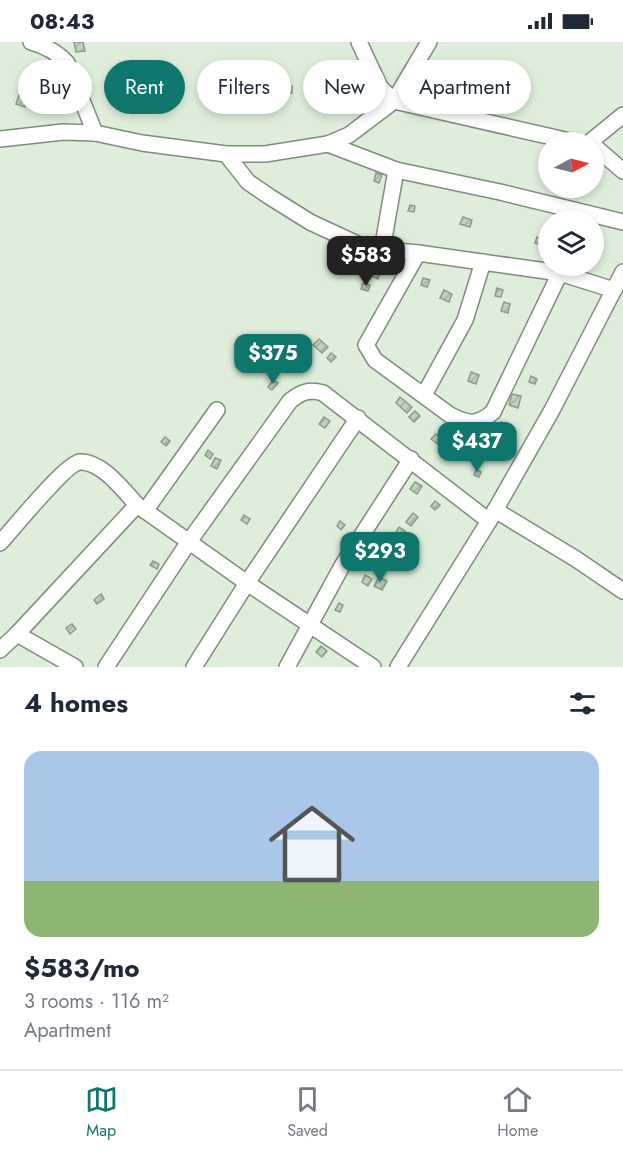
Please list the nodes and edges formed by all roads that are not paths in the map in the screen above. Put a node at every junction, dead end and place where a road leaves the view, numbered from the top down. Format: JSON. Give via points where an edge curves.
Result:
{"nodes":[{"id":1,"x":31,"y":42,"type":"edge"},
{"id":2,"x":359,"y":42,"type":"edge"},
{"id":3,"x":429,"y":42,"type":"edge"},
{"id":4,"x":394,"y":101,"type":"junction"},
{"id":5,"x":623,"y":115,"type":"edge"},
{"id":6,"x":602,"y":132,"type":"edge"},
{"id":7,"x":95,"y":133,"type":"junction"},
{"id":8,"x":538,"y":134,"type":"edge"},
{"id":9,"x":0,"y":139,"type":"edge"},
{"id":10,"x":328,"y":144,"type":"junction"},
{"id":11,"x":226,"y":154,"type":"junction"},
{"id":12,"x":604,"y":155,"type":"edge"},
{"id":13,"x":396,"y":170,"type":"junction"},
{"id":14,"x":623,"y":171,"type":"edge"},
{"id":15,"x":623,"y":222,"type":"edge"},
{"id":16,"x":382,"y":250,"type":"junction"},
{"id":17,"x":418,"y":253,"type":"junction"},
{"id":18,"x":483,"y":262,"type":"junction"},
{"id":19,"x":538,"y":270,"type":"edge"},
{"id":20,"x":623,"y":272,"type":"edge"},
{"id":21,"x":559,"y":276,"type":"edge"},
{"id":22,"x":570,"y":276,"type":"edge"},
{"id":23,"x":614,"y":290,"type":"junction"},
{"id":24,"x":424,"y":395,"type":"junction"},
{"id":25,"x":217,"y":411,"type":"dead end"},
{"id":26,"x":358,"y":418,"type":"junction"},
{"id":27,"x":411,"y":459,"type":"junction"},
{"id":28,"x":141,"y":508,"type":"junction"},
{"id":29,"x":492,"y":515,"type":"junction"},
{"id":30,"x":0,"y":543,"type":"edge"},
{"id":31,"x":188,"y":543,"type":"junction"},
{"id":32,"x":247,"y":583,"type":"junction"},
{"id":33,"x":623,"y":591,"type":"edge"},
{"id":34,"x":309,"y":625,"type":"junction"},
{"id":35,"x":17,"y":634,"type":"junction"},
{"id":36,"x":0,"y":650,"type":"edge"},
{"id":37,"x":68,"y":666,"type":"edge"},
{"id":38,"x":106,"y":667,"type":"edge"},
{"id":39,"x":194,"y":667,"type":"edge"},
{"id":40,"x":287,"y":667,"type":"edge"},
{"id":41,"x":373,"y":667,"type":"edge"},
{"id":42,"x":398,"y":667,"type":"edge"}],
"edges":[{"from":1,"to":7,"type":"street","via":[[59,54],[67,63]]},
{"from":2,"to":4,"type":"street","via":[[380,87]]},
{"from":3,"to":4,"type":"street"},
{"from":4,"to":8,"type":"street"},
{"from":4,"to":10,"type":"street","via":[[349,135]]},
{"from":5,"to":6,"type":"street"},
{"from":7,"to":9,"type":"street","via":[[63,132]]},
{"from":7,"to":11,"type":"street"},
{"from":10,"to":11,"type":"street","via":[[265,154]]},
{"from":10,"to":13,"type":"street"},
{"from":11,"to":16,"type":"street","via":[[248,182],[310,222],[366,248]]},
{"from":12,"to":14,"type":"street"},
{"from":13,"to":15,"type":"street"},
{"from":13,"to":16,"type":"street"},
{"from":16,"to":17,"type":"street"},
{"from":17,"to":18,"type":"street"},
{"from":17,"to":24,"type":"street","via":[[366,345],[375,360]]},
{"from":18,"to":19,"type":"street"},
{"from":18,"to":24,"type":"street","via":[[465,320]]},
{"from":20,"to":23,"type":"street"},
{"from":21,"to":24,"type":"street","via":[[493,412],[481,422],[463,422]]},
{"from":22,"to":23,"type":"street"},
{"from":23,"to":29,"type":"street"},
{"from":25,"to":28,"type":"street"},
{"from":26,"to":27,"type":"street"},
{"from":26,"to":31,"type":"street","via":[[323,393],[313,390],[298,394]]},
{"from":26,"to":32,"type":"street"},
{"from":27,"to":29,"type":"street"},
{"from":27,"to":34,"type":"street"},
{"from":28,"to":30,"type":"street","via":[[111,476],[78,462],[59,476]]},
{"from":28,"to":31,"type":"street"},
{"from":28,"to":35,"type":"street"},
{"from":29,"to":33,"type":"street","via":[[576,559]]},
{"from":29,"to":42,"type":"street"},
{"from":31,"to":32,"type":"street"},
{"from":31,"to":38,"type":"street"},
{"from":32,"to":34,"type":"street"},
{"from":32,"to":39,"type":"street"},
{"from":34,"to":40,"type":"street"},
{"from":34,"to":41,"type":"street"},
{"from":35,"to":36,"type":"street"},
{"from":35,"to":37,"type":"street","via":[[45,648]]}]}
